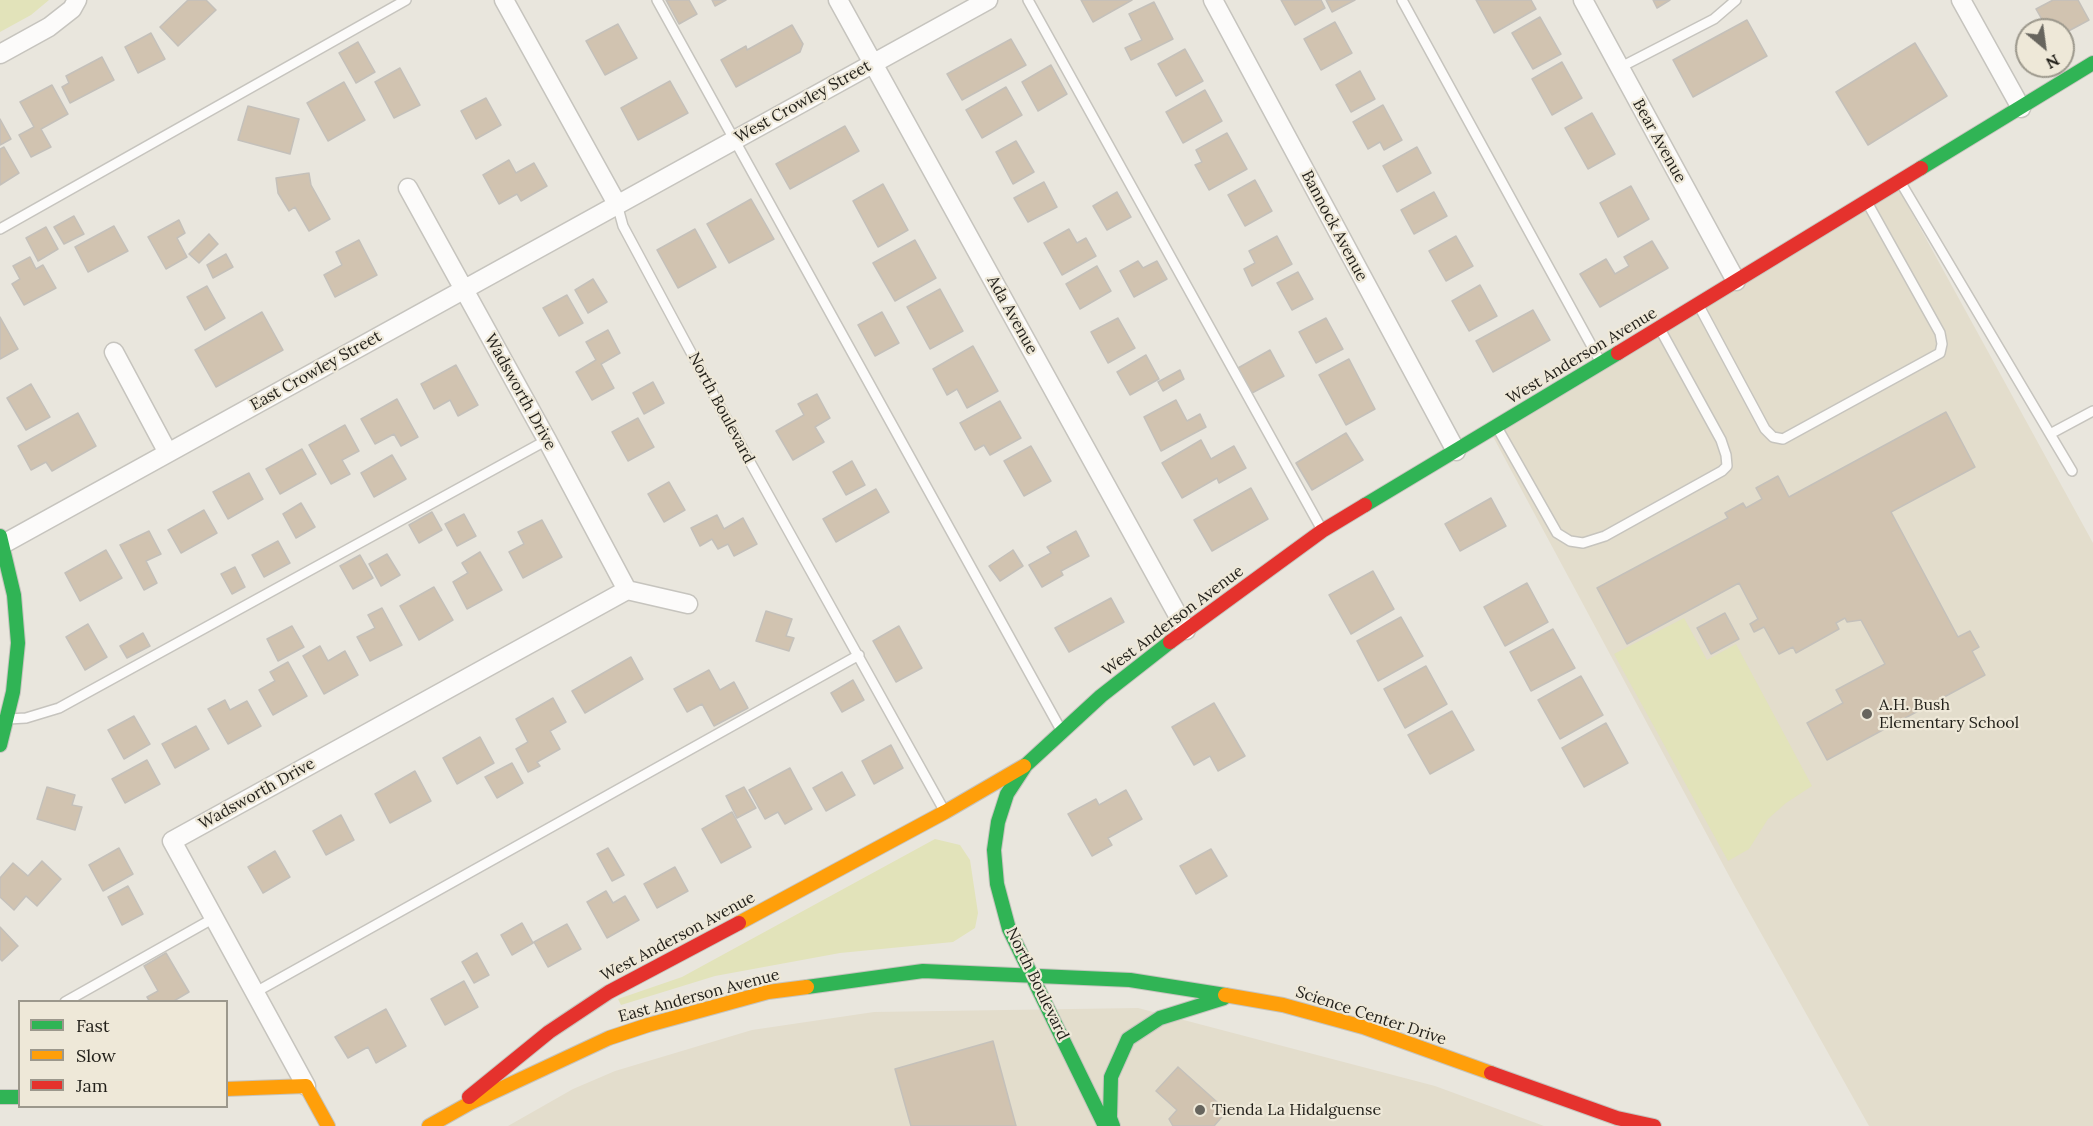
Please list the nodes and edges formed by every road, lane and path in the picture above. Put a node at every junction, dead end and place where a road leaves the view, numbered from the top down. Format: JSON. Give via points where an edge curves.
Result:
{"nodes":[{"id":1,"x":77,"y":0,"type":"edge"},
{"id":2,"x":406,"y":0,"type":"edge"},
{"id":3,"x":504,"y":0,"type":"edge"},
{"id":4,"x":657,"y":0,"type":"edge"},
{"id":5,"x":838,"y":0,"type":"edge"},
{"id":6,"x":988,"y":0,"type":"edge"},
{"id":7,"x":1028,"y":0,"type":"edge"},
{"id":8,"x":1213,"y":0,"type":"edge"},
{"id":9,"x":1402,"y":0,"type":"edge"},
{"id":10,"x":1583,"y":0,"type":"edge"},
{"id":11,"x":1736,"y":0,"type":"edge"},
{"id":12,"x":1960,"y":0,"type":"edge"},
{"id":13,"x":0,"y":54,"type":"edge"},
{"id":14,"x":2093,"y":63,"type":"edge"},
{"id":15,"x":873,"y":64,"type":"junction"},
{"id":16,"x":1618,"y":68,"type":"junction"},
{"id":17,"x":2021,"y":108,"type":"junction"},
{"id":18,"x":734,"y":139,"type":"junction"},
{"id":19,"x":1900,"y":181,"type":"junction"},
{"id":20,"x":408,"y":188,"type":"dead end"},
{"id":21,"x":1867,"y":201,"type":"junction"},
{"id":22,"x":617,"y":204,"type":"junction"},
{"id":23,"x":0,"y":228,"type":"edge"},
{"id":24,"x":1736,"y":281,"type":"junction"},
{"id":25,"x":463,"y":290,"type":"junction"},
{"id":26,"x":1698,"y":304,"type":"junction"},
{"id":27,"x":1660,"y":328,"type":"junction"},
{"id":28,"x":114,"y":352,"type":"dead end"},
{"id":29,"x":1602,"y":363,"type":"junction"},
{"id":30,"x":2093,"y":411,"type":"edge"},
{"id":31,"x":1497,"y":427,"type":"junction"},
{"id":32,"x":2050,"y":434,"type":"junction"},
{"id":33,"x":547,"y":441,"type":"junction"},
{"id":34,"x":1456,"y":451,"type":"junction"},
{"id":35,"x":168,"y":453,"type":"junction"},
{"id":36,"x":2072,"y":471,"type":"dead end"},
{"id":37,"x":1322,"y":531,"type":"junction"},
{"id":38,"x":1,"y":540,"type":"edge"},
{"id":39,"x":627,"y":590,"type":"junction"},
{"id":40,"x":688,"y":603,"type":"dead end"},
{"id":41,"x":1186,"y":630,"type":"junction"},
{"id":42,"x":859,"y":656,"type":"junction"},
{"id":43,"x":1101,"y":696,"type":"joint"},
{"id":44,"x":7,"y":719,"type":"junction"},
{"id":45,"x":1061,"y":731,"type":"junction"},
{"id":46,"x":0,"y":745,"type":"edge"},
{"id":47,"x":1026,"y":765,"type":"junction"},
{"id":48,"x":945,"y":812,"type":"junction"},
{"id":49,"x":214,"y":918,"type":"junction"},
{"id":50,"x":1034,"y":976,"type":"junction"},
{"id":51,"x":254,"y":993,"type":"junction"},
{"id":52,"x":1232,"y":996,"type":"junction"},
{"id":53,"x":69,"y":1000,"type":"edge"},
{"id":54,"x":306,"y":1086,"type":"junction"},
{"id":55,"x":228,"y":1089,"type":"edge"},
{"id":56,"x":18,"y":1096,"type":"edge"},
{"id":57,"x":0,"y":1097,"type":"edge"},
{"id":58,"x":444,"y":1118,"type":"junction"},
{"id":59,"x":328,"y":1126,"type":"edge"},
{"id":60,"x":429,"y":1126,"type":"edge"},
{"id":61,"x":1105,"y":1126,"type":"edge"},
{"id":62,"x":1113,"y":1126,"type":"edge"},
{"id":63,"x":1654,"y":1126,"type":"edge"}],
"edges":[{"from":1,"to":13,"type":"street","via":[[72,9],[49,27]]},
{"from":2,"to":23,"type":"lane"},
{"from":3,"to":22,"type":"street","name":"North Boulevard"},
{"from":4,"to":18,"type":"lane"},
{"from":5,"to":15,"type":"street","name":"Ada Avenue"},
{"from":6,"to":15,"type":"street","name":"West Crowley Street"},
{"from":7,"to":37,"type":"lane"},
{"from":8,"to":34,"type":"street","name":"Bannock Avenue"},
{"from":9,"to":29,"type":"lane"},
{"from":10,"to":16,"type":"street","name":"Bear Avenue"},
{"from":11,"to":16,"type":"lane","via":[[1714,19]]},
{"from":12,"to":17,"type":"street"},
{"from":14,"to":17,"type":"street","name":"West Anderson Avenue"},
{"from":15,"to":18,"type":"street","name":"West Crowley Street"},
{"from":15,"to":41,"type":"street","name":"Ada Avenue"},
{"from":16,"to":24,"type":"street","name":"Bear Avenue"},
{"from":17,"to":19,"type":"street","name":"West Anderson Avenue"},
{"from":18,"to":22,"type":"street","name":"West Crowley Street"},
{"from":18,"to":45,"type":"lane"},
{"from":19,"to":21,"type":"street","name":"West Anderson Avenue"},
{"from":19,"to":32,"type":"lane"},
{"from":20,"to":25,"type":"street"},
{"from":21,"to":24,"type":"street","name":"West Anderson Avenue"},
{"from":21,"to":26,"type":"lane","via":[[1940,333],[1940,353],[1794,434],[1783,439],[1773,437],[1765,429]]},
{"from":22,"to":25,"type":"street","name":"East Crowley Street"},
{"from":22,"to":42,"type":"lane","name":"North Boulevard","via":[[623,226],[680,333]]},
{"from":24,"to":26,"type":"street","name":"West Anderson Avenue"},
{"from":25,"to":33,"type":"street","name":"Wadsworth Drive"},
{"from":25,"to":35,"type":"street","name":"East Crowley Street"},
{"from":26,"to":27,"type":"street","name":"West Anderson Avenue"},
{"from":27,"to":29,"type":"street","name":"West Anderson Avenue"},
{"from":27,"to":31,"type":"lane","via":[[1721,440],[1727,466],[1722,471],[1605,536],[1583,543],[1570,541],[1557,533]]},
{"from":28,"to":35,"type":"street"},
{"from":29,"to":31,"type":"street","name":"West Anderson Avenue"},
{"from":30,"to":32,"type":"lane"},
{"from":31,"to":34,"type":"street","name":"West Anderson Avenue"},
{"from":32,"to":36,"type":"lane"},
{"from":33,"to":39,"type":"street","name":"Wadsworth Drive"},
{"from":33,"to":44,"type":"lane","via":[[59,708]]},
{"from":34,"to":37,"type":"street","name":"West Anderson Avenue"},
{"from":35,"to":38,"type":"street","name":"East Crowley Street"},
{"from":37,"to":41,"type":"street","name":"West Anderson Avenue"},
{"from":38,"to":44,"type":"street","via":[[14,595],[18,643]]},
{"from":39,"to":40,"type":"street"},
{"from":39,"to":49,"type":"street","name":"Wadsworth Drive","via":[[172,841]]},
{"from":41,"to":43,"type":"street","name":"West Anderson Avenue"},
{"from":42,"to":48,"type":"lane","name":"North Boulevard"},
{"from":42,"to":51,"type":"lane"},
{"from":43,"to":45,"type":"street","name":"North Boulevard"},
{"from":44,"to":46,"type":"street"},
{"from":45,"to":47,"type":"street","name":"North Boulevard"},
{"from":47,"to":48,"type":"street","name":"West Anderson Avenue"},
{"from":47,"to":50,"type":"street","name":"North Boulevard","via":[[1007,794],[994,850],[997,884],[1009,929]]},
{"from":48,"to":58,"type":"street","name":"West Anderson Avenue","via":[[609,992],[549,1032]]},
{"from":49,"to":51,"type":"street","name":"Wadsworth Drive"},
{"from":49,"to":53,"type":"lane"},
{"from":50,"to":52,"type":"street","name":"Science Center Drive","via":[[1130,980]]},
{"from":50,"to":58,"type":"street","name":"East Anderson Avenue","via":[[924,971],[768,992],[609,1038]]},
{"from":50,"to":61,"type":"street","name":"North Boulevard"},
{"from":51,"to":54,"type":"street","name":"Wadsworth Drive"},
{"from":52,"to":62,"type":"street","via":[[1160,1018],[1128,1039],[1111,1077]]},
{"from":52,"to":63,"type":"street","name":"Science Center Drive","via":[[1362,1027],[1617,1118]]},
{"from":54,"to":55,"type":"street"},
{"from":54,"to":59,"type":"street","name":"Wadsworth Drive"},
{"from":56,"to":57,"type":"street"},
{"from":58,"to":60,"type":"street","name":"East Anderson Avenue"}]}
